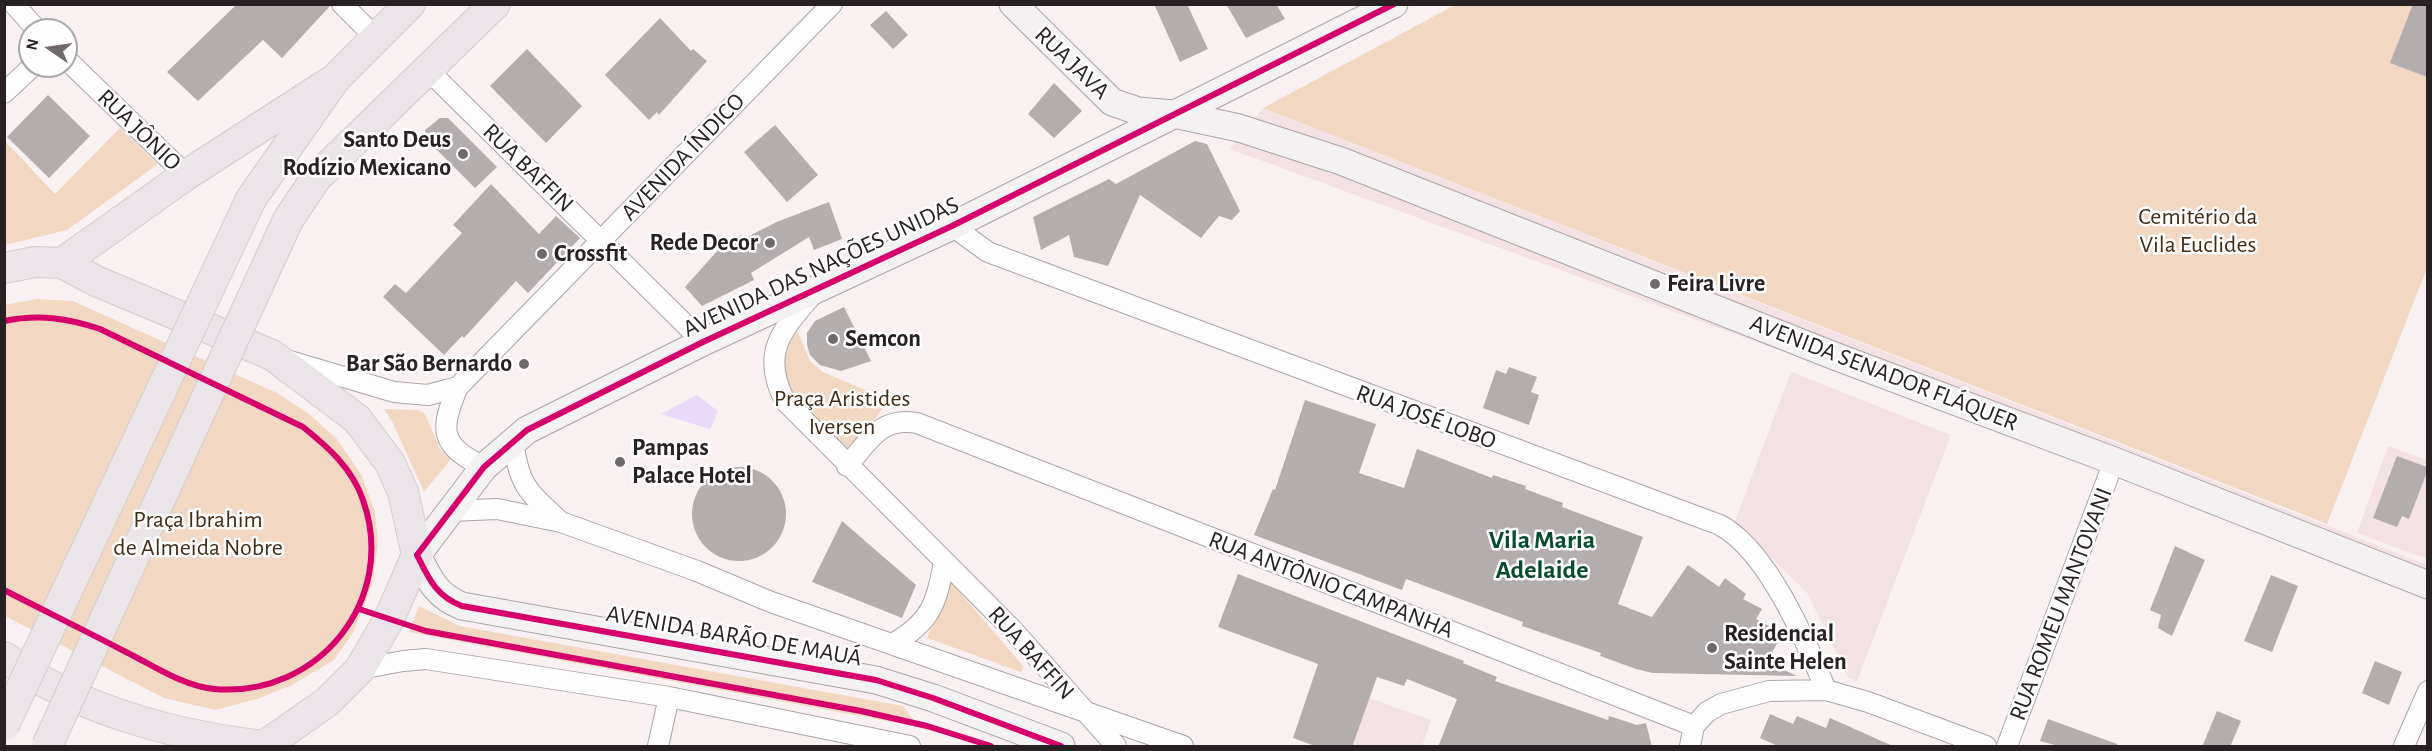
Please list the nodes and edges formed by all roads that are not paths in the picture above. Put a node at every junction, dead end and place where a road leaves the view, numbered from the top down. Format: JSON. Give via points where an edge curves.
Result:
{"nodes":[{"id":1,"x":342,"y":4,"type":"edge"},
{"id":2,"x":410,"y":4,"type":"edge"},
{"id":3,"x":495,"y":4,"type":"edge"},
{"id":4,"x":832,"y":4,"type":"edge"},
{"id":5,"x":1013,"y":4,"type":"edge"},
{"id":6,"x":1394,"y":4,"type":"edge"},
{"id":7,"x":376,"y":39,"type":"junction"},
{"id":8,"x":78,"y":71,"type":"edge"},
{"id":9,"x":429,"y":71,"type":"junction"},
{"id":10,"x":20,"y":78,"type":"edge"},
{"id":11,"x":335,"y":79,"type":"junction"},
{"id":12,"x":4,"y":93,"type":"edge"},
{"id":13,"x":1174,"y":114,"type":"junction"},
{"id":14,"x":1341,"y":161,"type":"joint"},
{"id":15,"x":186,"y":175,"type":"junction"},
{"id":16,"x":951,"y":226,"type":"junction"},
{"id":17,"x":602,"y":240,"type":"junction"},
{"id":18,"x":62,"y":263,"type":"junction"},
{"id":19,"x":4,"y":268,"type":"edge"},
{"id":20,"x":817,"y":290,"type":"junction"},
{"id":21,"x":703,"y":342,"type":"junction"},
{"id":22,"x":272,"y":355,"type":"junction"},
{"id":23,"x":458,"y":387,"type":"junction"},
{"id":24,"x":513,"y":441,"type":"junction"},
{"id":25,"x":2114,"y":461,"type":"junction"},
{"id":26,"x":847,"y":466,"type":"junction"},
{"id":27,"x":484,"y":467,"type":"junction"},
{"id":28,"x":450,"y":511,"type":"junction"},
{"id":29,"x":561,"y":522,"type":"junction"},
{"id":30,"x":417,"y":555,"type":"junction"},
{"id":31,"x":944,"y":561,"type":"junction"},
{"id":32,"x":2427,"y":585,"type":"edge"},
{"id":33,"x":894,"y":643,"type":"junction"},
{"id":34,"x":4,"y":657,"type":"edge"},
{"id":35,"x":360,"y":669,"type":"junction"},
{"id":36,"x":1826,"y":690,"type":"junction"},
{"id":37,"x":2427,"y":691,"type":"edge"},
{"id":38,"x":669,"y":697,"type":"junction"},
{"id":39,"x":1084,"y":712,"type":"junction"},
{"id":40,"x":4,"y":725,"type":"edge"},
{"id":41,"x":1694,"y":726,"type":"junction"},
{"id":42,"x":248,"y":745,"type":"edge"},
{"id":43,"x":47,"y":747,"type":"edge"},
{"id":44,"x":658,"y":747,"type":"edge"},
{"id":45,"x":910,"y":747,"type":"edge"},
{"id":46,"x":1061,"y":747,"type":"edge"},
{"id":47,"x":1116,"y":747,"type":"edge"},
{"id":48,"x":1183,"y":747,"type":"edge"},
{"id":49,"x":1690,"y":747,"type":"edge"},
{"id":50,"x":1986,"y":747,"type":"edge"},
{"id":51,"x":2007,"y":747,"type":"edge"},
{"id":52,"x":2404,"y":747,"type":"edge"}],
"edges":[{"from":1,"to":7,"type":"street"},
{"from":2,"to":7,"type":"main road"},
{"from":3,"to":9,"type":"main road"},
{"from":4,"to":17,"type":"street","name":"AVENIDA ÍNDICO"},
{"from":5,"to":13,"type":"street","name":"RUA JAVA","via":[[1112,102],[1138,111]]},
{"from":6,"to":13,"type":"street","name":"AVENIDA DAS NAÇÕES UNIDAS"},
{"from":7,"to":11,"type":"main road"},
{"from":8,"to":15,"type":"street","name":"RUA JÔNIO"},
{"from":9,"to":17,"type":"street","name":"RUA BAFFIN"},
{"from":9,"to":43,"type":"main road","bridge":true,"via":[[316,178],[288,220]]},
{"from":10,"to":12,"type":"street"},
{"from":11,"to":15,"type":"main road"},
{"from":11,"to":40,"type":"main road","bridge":true,"via":[[251,199]]},
{"from":13,"to":14,"type":"street","name":"RUA JAVA","via":[[1239,128]]},
{"from":13,"to":16,"type":"street","name":"AVENIDA DAS NAÇÕES UNIDAS"},
{"from":14,"to":25,"type":"street","name":"AVENIDA SENADOR FLÁQUER"},
{"from":15,"to":18,"type":"main road"},
{"from":16,"to":20,"type":"street","name":"AVENIDA DAS NAÇÕES UNIDAS"},
{"from":16,"to":36,"type":"street","name":"RUA JOSÉ LOBO","via":[[988,252],[1720,525],[1736,535],[1766,573],[1813,655]]},
{"from":17,"to":21,"type":"street","name":"RUA BAFFIN"},
{"from":17,"to":23,"type":"street","name":"AVENIDA ÍNDICO"},
{"from":18,"to":19,"type":"main road","via":[[35,262]]},
{"from":18,"to":22,"type":"main road"},
{"from":20,"to":21,"type":"street","name":"AVENIDA DAS NAÇÕES UNIDAS"},
{"from":20,"to":26,"type":"street","name":"RUA BAFFIN","via":[[782,329],[774,372],[777,387],[795,414]]},
{"from":21,"to":24,"type":"street","name":"AVENIDA DAS NAÇÕES UNIDAS","via":[[537,425]]},
{"from":22,"to":23,"type":"street","via":[[394,392],[428,395]]},
{"from":22,"to":30,"type":"main road","via":[[342,406],[381,448],[403,492]]},
{"from":23,"to":27,"type":"street","name":"AVENIDA ÍNDICO","via":[[446,419],[446,436],[461,455]]},
{"from":24,"to":27,"type":"street","name":"AVENIDA DAS NAÇÕES UNIDAS"},
{"from":24,"to":29,"type":"street","name":"AVENIDA BARÃO DE MAUÁ","via":[[519,476],[526,489]]},
{"from":25,"to":32,"type":"street","name":"AVENIDA SENADOR FLÁQUER"},
{"from":25,"to":51,"type":"street","name":"RUA ROMEU MANTOVANI"},
{"from":26,"to":31,"type":"street","name":"RUA BAFFIN"},
{"from":26,"to":41,"type":"street","name":"RUA ANTÔNIO CAMPANHA","via":[[884,426],[895,421],[917,423]]},
{"from":27,"to":28,"type":"street","name":"AVENIDA DAS NAÇÕES UNIDAS"},
{"from":28,"to":29,"type":"street","name":"AVENIDA BARÃO DE MAUÁ","via":[[497,509]]},
{"from":28,"to":30,"type":"street","name":"AVENIDA DAS NAÇÕES UNIDAS"},
{"from":29,"to":33,"type":"street","name":"AVENIDA BARÃO DE MAUÁ","via":[[771,602]]},
{"from":30,"to":35,"type":"main road","name":"AVENIDA DAS NAÇÕES UNIDAS","via":[[389,619]]},
{"from":30,"to":46,"type":"street","name":"AVENIDA BARÃO DE MAUÁ","via":[[432,586],[441,596],[462,606],[876,680]]},
{"from":31,"to":33,"type":"street","via":[[927,617]]},
{"from":31,"to":39,"type":"street","name":"RUA BAFFIN","via":[[1012,629]]},
{"from":33,"to":39,"type":"street","name":"AVENIDA BARÃO DE MAUÁ"},
{"from":34,"to":42,"type":"main road","via":[[88,702],[137,721]]},
{"from":35,"to":38,"type":"street","via":[[426,659]]},
{"from":35,"to":42,"type":"main road","name":"AVENIDA DAS NAÇÕES UNIDAS","via":[[327,702]]},
{"from":36,"to":41,"type":"street","via":[[1768,691],[1744,696],[1707,712]]},
{"from":36,"to":50,"type":"street"},
{"from":37,"to":52,"type":"street"},
{"from":38,"to":44,"type":"street"},
{"from":38,"to":45,"type":"street"},
{"from":39,"to":47,"type":"street","name":"RUA BAFFIN"},
{"from":39,"to":48,"type":"street","name":"AVENIDA BARÃO DE MAUÁ"},
{"from":41,"to":49,"type":"street"}]}
